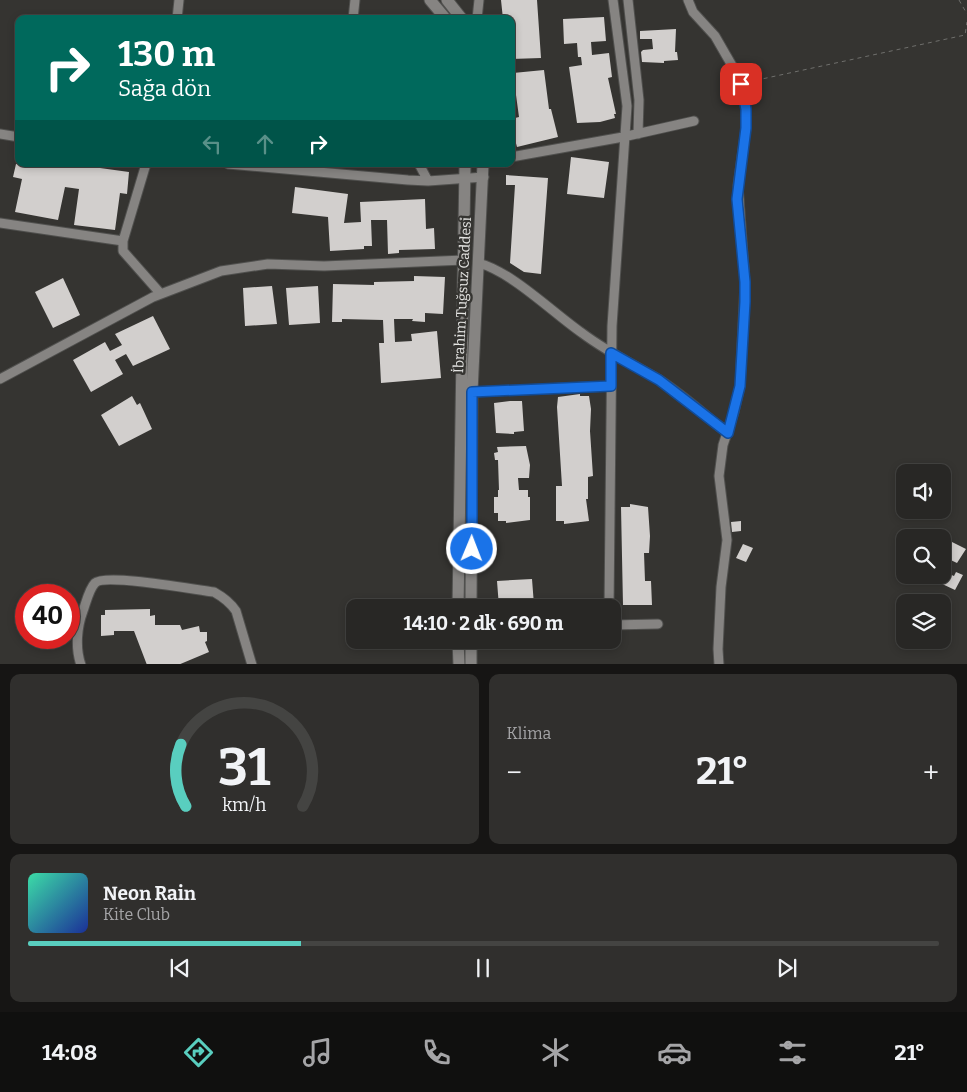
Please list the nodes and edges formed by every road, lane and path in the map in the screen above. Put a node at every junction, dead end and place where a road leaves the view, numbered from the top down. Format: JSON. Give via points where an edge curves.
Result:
{"nodes":[{"id":1,"x":180,"y":0,"type":"edge"},
{"id":2,"x":355,"y":0,"type":"edge"},
{"id":3,"x":430,"y":0,"type":"edge"},
{"id":4,"x":447,"y":0,"type":"edge"},
{"id":5,"x":479,"y":0,"type":"edge"},
{"id":6,"x":613,"y":0,"type":"edge"},
{"id":7,"x":628,"y":0,"type":"edge"},
{"id":8,"x":688,"y":0,"type":"edge"},
{"id":9,"x":960,"y":0,"type":"edge"},
{"id":10,"x":967,"y":14,"type":"edge"},
{"id":11,"x":178,"y":15,"type":"edge"},
{"id":12,"x":353,"y":15,"type":"edge"},
{"id":13,"x":443,"y":15,"type":"edge"},
{"id":14,"x":459,"y":15,"type":"edge"},
{"id":15,"x":477,"y":15,"type":"edge"},
{"id":16,"x":967,"y":22,"type":"edge"},
{"id":17,"x":741,"y":84,"type":"junction"},
{"id":18,"x":694,"y":122,"type":"dead end"},
{"id":19,"x":0,"y":134,"type":"edge"},
{"id":20,"x":638,"y":134,"type":"junction"},
{"id":21,"x":15,"y":136,"type":"edge"},
{"id":22,"x":623,"y":137,"type":"junction"},
{"id":23,"x":515,"y":156,"type":"edge"},
{"id":24,"x":145,"y":167,"type":"edge"},
{"id":25,"x":263,"y":167,"type":"edge"},
{"id":26,"x":421,"y":167,"type":"edge"},
{"id":27,"x":465,"y":167,"type":"edge"},
{"id":28,"x":483,"y":167,"type":"edge"},
{"id":29,"x":484,"y":177,"type":"junction"},
{"id":30,"x":465,"y":178,"type":"junction"},
{"id":31,"x":428,"y":181,"type":"junction"},
{"id":32,"x":0,"y":223,"type":"edge"},
{"id":33,"x":123,"y":242,"type":"junction"},
{"id":34,"x":464,"y":260,"type":"junction"},
{"id":35,"x":478,"y":263,"type":"junction"},
{"id":36,"x":160,"y":293,"type":"junction"},
{"id":37,"x":611,"y":353,"type":"junction"},
{"id":38,"x":0,"y":379,"type":"edge"},
{"id":39,"x":611,"y":386,"type":"junction"},
{"id":40,"x":472,"y":392,"type":"junction"},
{"id":41,"x":728,"y":433,"type":"junction"},
{"id":42,"x":458,"y":599,"type":"edge"},
{"id":43,"x":471,"y":599,"type":"edge"},
{"id":44,"x":609,"y":599,"type":"edge"},
{"id":45,"x":658,"y":624,"type":"dead end"},
{"id":46,"x":621,"y":625,"type":"edge"},
{"id":47,"x":458,"y":649,"type":"edge"},
{"id":48,"x":471,"y":649,"type":"edge"},
{"id":49,"x":81,"y":664,"type":"edge"},
{"id":50,"x":252,"y":664,"type":"edge"},
{"id":51,"x":459,"y":664,"type":"edge"},
{"id":52,"x":471,"y":664,"type":"edge"},
{"id":53,"x":719,"y":664,"type":"edge"}],
"edges":[{"from":1,"to":11,"type":"street"},
{"from":2,"to":12,"type":"street"},
{"from":3,"to":13,"type":"street"},
{"from":4,"to":14,"type":"street"},
{"from":5,"to":15,"type":"street"},
{"from":6,"to":22,"type":"street","via":[[627,106]]},
{"from":7,"to":20,"type":"street","via":[[639,100]]},
{"from":8,"to":17,"type":"street","via":[[693,12],[715,36]]},
{"from":9,"to":10,"type":"path"},
{"from":16,"to":17,"type":"path","via":[[965,35]]},
{"from":17,"to":41,"type":"street","via":[[746,128],[737,199],[745,302],[740,386]]},
{"from":18,"to":20,"type":"street"},
{"from":19,"to":21,"type":"street"},
{"from":20,"to":22,"type":"street"},
{"from":22,"to":23,"type":"street"},
{"from":22,"to":37,"type":"street"},
{"from":24,"to":33,"type":"street"},
{"from":25,"to":31,"type":"street"},
{"from":26,"to":31,"type":"street"},
{"from":27,"to":30,"type":"street","name":"İbrahim Tuğsuz Caddesi"},
{"from":28,"to":29,"type":"street","name":"İbrahim Tuğsuz Caddesi"},
{"from":29,"to":30,"type":"street"},
{"from":29,"to":35,"type":"street","name":"İbrahim Tuğsuz Caddesi"},
{"from":30,"to":31,"type":"street"},
{"from":30,"to":34,"type":"street","name":"İbrahim Tuğsuz Caddesi"},
{"from":32,"to":33,"type":"street"},
{"from":33,"to":36,"type":"street","via":[[123,250]]},
{"from":34,"to":36,"type":"street","via":[[249,266],[200,277]]},
{"from":34,"to":42,"type":"street","name":"İbrahim Tuğsuz Caddesi"},
{"from":35,"to":37,"type":"street","via":[[509,278]]},
{"from":35,"to":40,"type":"street","name":"İbrahim Tuğsuz Caddesi"},
{"from":36,"to":38,"type":"street"},
{"from":37,"to":39,"type":"street"},
{"from":37,"to":41,"type":"street","via":[[659,380]]},
{"from":39,"to":40,"type":"street"},
{"from":39,"to":44,"type":"street"},
{"from":40,"to":43,"type":"street","name":"İbrahim Tuğsuz Caddesi"},
{"from":41,"to":53,"type":"street","via":[[719,476],[727,540]]},
{"from":45,"to":46,"type":"street"},
{"from":47,"to":51,"type":"street"},
{"from":48,"to":52,"type":"street"},
{"from":49,"to":50,"type":"street","via":[[77,654],[81,617],[94,583],[117,579],[214,592],[222,596],[236,611]]}]}
